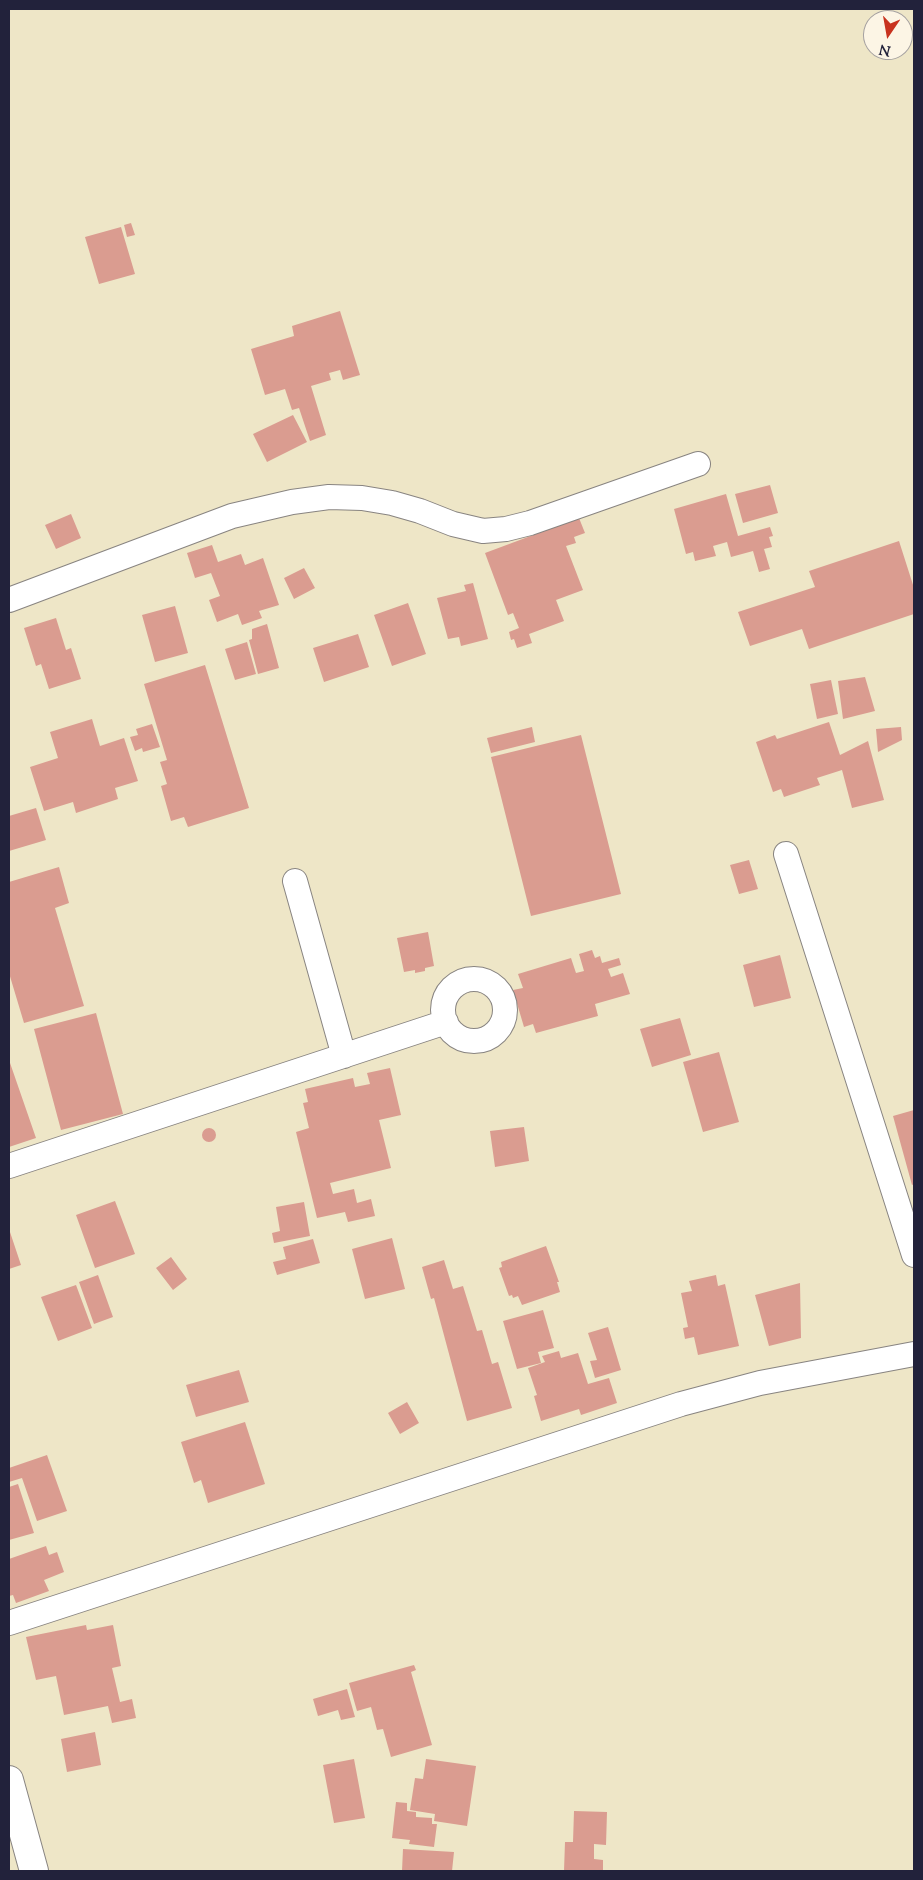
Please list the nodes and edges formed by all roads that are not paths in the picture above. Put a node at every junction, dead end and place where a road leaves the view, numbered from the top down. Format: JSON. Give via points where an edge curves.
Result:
{"nodes":[{"id":1,"x":698,"y":464,"type":"dead end"},
{"id":2,"x":9,"y":600,"type":"edge"},
{"id":3,"x":786,"y":854,"type":"dead end"},
{"id":4,"x":295,"y":881,"type":"dead end"},
{"id":5,"x":446,"y":1022,"type":"dead end"},
{"id":6,"x":344,"y":1056,"type":"junction"},
{"id":7,"x":9,"y":1166,"type":"edge"},
{"id":8,"x":914,"y":1254,"type":"edge"},
{"id":9,"x":914,"y":1354,"type":"edge"},
{"id":10,"x":9,"y":1623,"type":"edge"},
{"id":11,"x":9,"y":1780,"type":"edge"},
{"id":12,"x":34,"y":1871,"type":"edge"}],
"edges":[{"from":1,"to":2,"type":"street","via":[[530,524],[506,529],[482,531],[392,503],[362,498],[329,496],[292,502],[232,516]]},
{"from":3,"to":8,"type":"street"},
{"from":4,"to":6,"type":"street"},
{"from":5,"to":6,"type":"street"},
{"from":6,"to":7,"type":"street"},
{"from":9,"to":10,"type":"street","via":[[760,1383],[681,1404]]},
{"from":11,"to":12,"type":"main road"}]}
